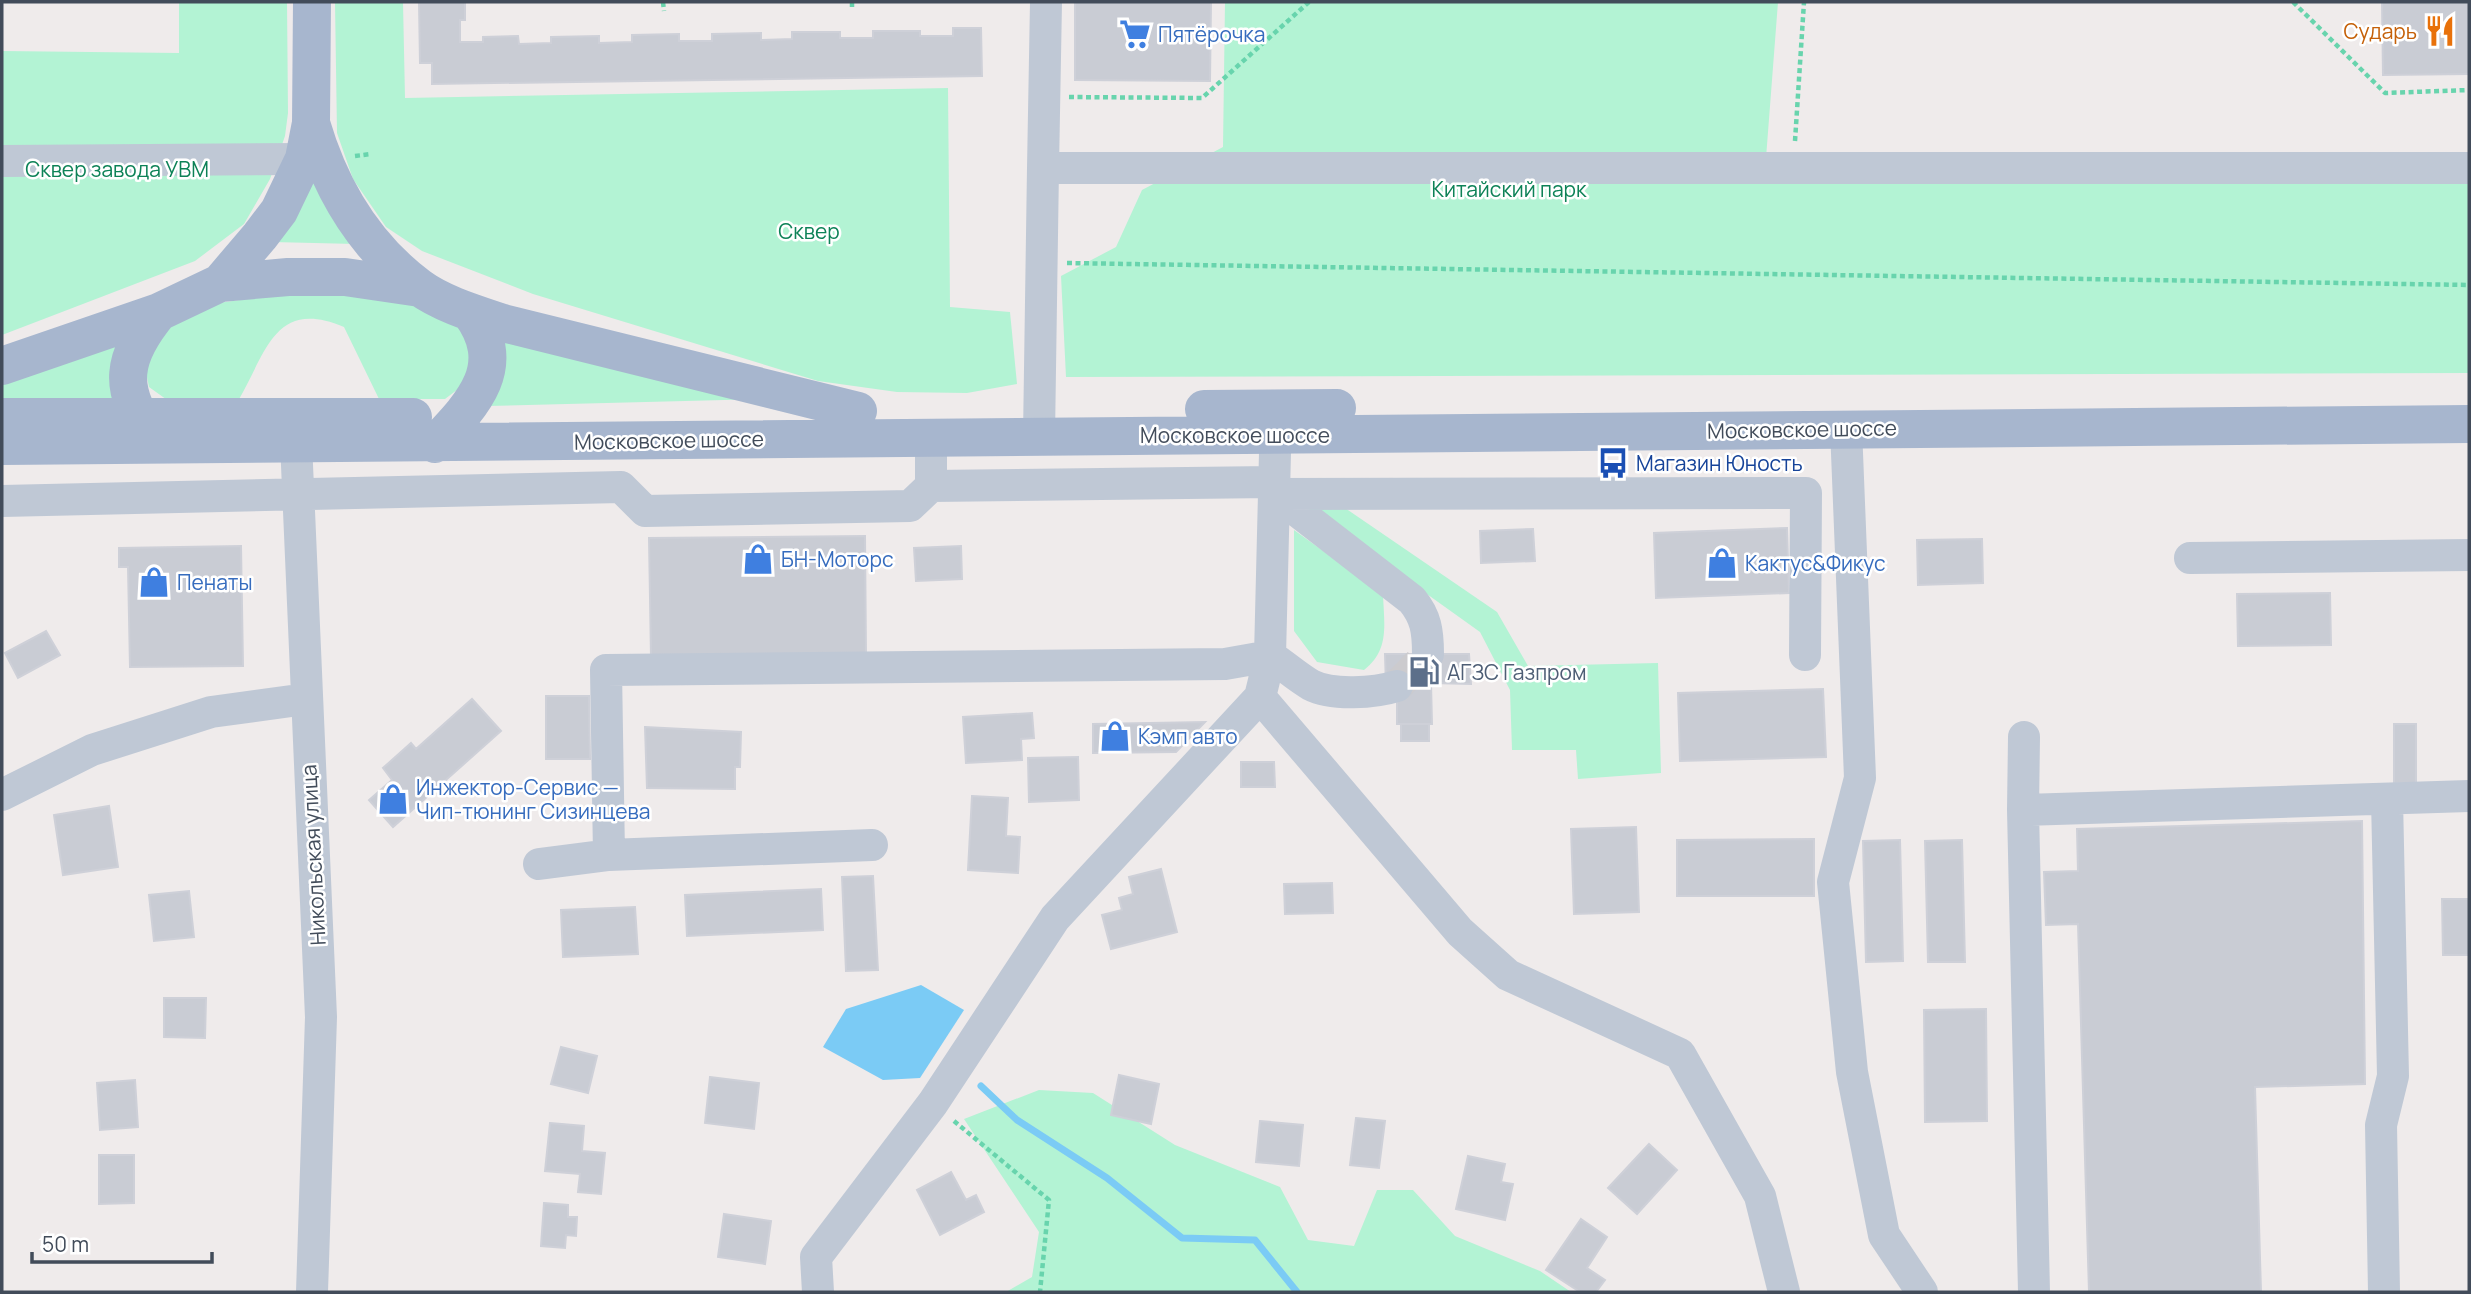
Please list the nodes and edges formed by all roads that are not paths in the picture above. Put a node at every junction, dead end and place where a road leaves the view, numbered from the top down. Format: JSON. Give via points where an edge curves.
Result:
{"nodes":[{"id":1,"x":312,"y":2,"type":"edge"},
{"id":2,"x":1046,"y":2,"type":"edge"},
{"id":3,"x":307,"y":141,"type":"junction"},
{"id":4,"x":2,"y":161,"type":"edge"},
{"id":5,"x":1043,"y":167,"type":"junction"},
{"id":6,"x":2469,"y":168,"type":"edge"},
{"id":7,"x":220,"y":283,"type":"junction"},
{"id":8,"x":420,"y":288,"type":"junction"},
{"id":9,"x":159,"y":312,"type":"junction"},
{"id":10,"x":470,"y":312,"type":"junction"},
{"id":11,"x":2,"y":366,"type":"edge"},
{"id":12,"x":2469,"y":401,"type":"edge"},
{"id":13,"x":858,"y":411,"type":"junction"},
{"id":14,"x":2,"y":417,"type":"edge"},
{"id":15,"x":1275,"y":422,"type":"junction"},
{"id":16,"x":1039,"y":423,"type":"junction"},
{"id":17,"x":2469,"y":424,"type":"edge"},
{"id":18,"x":1846,"y":428,"type":"junction"},
{"id":19,"x":448,"y":430,"type":"junction"},
{"id":20,"x":149,"y":431,"type":"junction"},
{"id":21,"x":295,"y":431,"type":"junction"},
{"id":22,"x":930,"y":436,"type":"junction"},
{"id":23,"x":623,"y":441,"type":"junction"},
{"id":24,"x":2,"y":446,"type":"edge"},
{"id":25,"x":931,"y":486,"type":"junction"},
{"id":26,"x":621,"y":487,"type":"junction"},
{"id":27,"x":1275,"y":488,"type":"junction"},
{"id":28,"x":298,"y":496,"type":"junction"},
{"id":29,"x":2,"y":502,"type":"edge"},
{"id":30,"x":2469,"y":555,"type":"edge"},
{"id":31,"x":2190,"y":558,"type":"dead end"},
{"id":32,"x":1428,"y":654,"type":"dead end"},
{"id":33,"x":1805,"y":655,"type":"dead end"},
{"id":34,"x":1270,"y":656,"type":"junction"},
{"id":35,"x":1397,"y":685,"type":"tunnel mouth"},
{"id":36,"x":1260,"y":697,"type":"junction"},
{"id":37,"x":306,"y":699,"type":"junction"},
{"id":38,"x":2024,"y":737,"type":"dead end"},
{"id":39,"x":2,"y":795,"type":"edge"},
{"id":40,"x":2469,"y":796,"type":"edge"},
{"id":41,"x":2387,"y":799,"type":"junction"},
{"id":42,"x":2023,"y":810,"type":"junction"},
{"id":43,"x":872,"y":845,"type":"dead end"},
{"id":44,"x":610,"y":855,"type":"junction"},
{"id":45,"x":539,"y":864,"type":"dead end"},
{"id":46,"x":312,"y":1292,"type":"edge"},
{"id":47,"x":818,"y":1292,"type":"edge"},
{"id":48,"x":1784,"y":1292,"type":"edge"},
{"id":49,"x":1922,"y":1292,"type":"edge"},
{"id":50,"x":2034,"y":1292,"type":"edge"},
{"id":51,"x":2384,"y":1292,"type":"edge"}],
"edges":[{"from":1,"to":3,"type":"main road"},
{"from":2,"to":5,"type":"street"},
{"from":3,"to":4,"type":"street"},
{"from":3,"to":7,"type":"main road","via":[[279,211]]},
{"from":3,"to":8,"type":"main road","via":[[369,240]]},
{"from":5,"to":6,"type":"street"},
{"from":5,"to":16,"type":"street"},
{"from":7,"to":8,"type":"main road","via":[[345,278]]},
{"from":7,"to":9,"type":"main road"},
{"from":8,"to":10,"type":"main road"},
{"from":9,"to":11,"type":"main road"},
{"from":9,"to":20,"type":"main road","via":[[132,349],[127,370],[129,391]]},
{"from":10,"to":13,"type":"main road"},
{"from":10,"to":19,"type":"main road","via":[[483,330],[488,367],[479,393]]},
{"from":12,"to":15,"type":"main road","name":"Московское шоссе"},
{"from":13,"to":16,"type":"main road","name":"Московское шоссе"},
{"from":13,"to":19,"type":"main road","name":"Московское шоссе"},
{"from":14,"to":20,"type":"main road","name":"Московское шоссе"},
{"from":15,"to":16,"type":"main road","name":"Московское шоссе"},
{"from":15,"to":18,"type":"main road","name":"Московское шоссе"},
{"from":15,"to":27,"type":"street"},
{"from":16,"to":22,"type":"main road","name":"Московское шоссе"},
{"from":17,"to":18,"type":"main road","name":"Московское шоссе"},
{"from":18,"to":49,"type":"street","via":[[1860,778],[1833,882],[1852,1072],[1884,1235]]},
{"from":19,"to":21,"type":"main road","name":"Московское шоссе"},
{"from":19,"to":23,"type":"main road","name":"Московское шоссе"},
{"from":20,"to":21,"type":"main road","name":"Московское шоссе"},
{"from":20,"to":24,"type":"main road","name":"Московское шоссе"},
{"from":21,"to":28,"type":"street","name":"Никольская улица"},
{"from":22,"to":23,"type":"main road","name":"Московское шоссе"},
{"from":22,"to":25,"type":"street"},
{"from":23,"to":26,"type":"street"},
{"from":25,"to":26,"type":"street","via":[[910,506],[645,511]]},
{"from":25,"to":27,"type":"street"},
{"from":26,"to":28,"type":"street"},
{"from":27,"to":32,"type":"street","via":[[1412,600],[1423,613]]},
{"from":27,"to":33,"type":"street","via":[[1806,493]]},
{"from":27,"to":34,"type":"street"},
{"from":28,"to":29,"type":"street"},
{"from":28,"to":37,"type":"street","name":"Никольская улица"},
{"from":30,"to":31,"type":"street"},
{"from":34,"to":35,"type":"street","via":[[1313,686],[1359,693]]},
{"from":34,"to":36,"type":"street"},
{"from":34,"to":44,"type":"street","via":[[1225,664],[606,670]]},
{"from":36,"to":47,"type":"street","via":[[1055,918],[933,1103],[816,1257]]},
{"from":36,"to":48,"type":"street","via":[[1460,932],[1508,975],[1680,1054],[1760,1196]]},
{"from":37,"to":39,"type":"street","via":[[211,712],[92,750]]},
{"from":37,"to":46,"type":"street","name":"Никольская улица","via":[[321,1017]]},
{"from":38,"to":42,"type":"street"},
{"from":40,"to":41,"type":"street"},
{"from":41,"to":42,"type":"street"},
{"from":41,"to":51,"type":"street","via":[[2393,1076],[2381,1125]]},
{"from":42,"to":50,"type":"street"},
{"from":43,"to":44,"type":"street"},
{"from":44,"to":45,"type":"street"}]}
